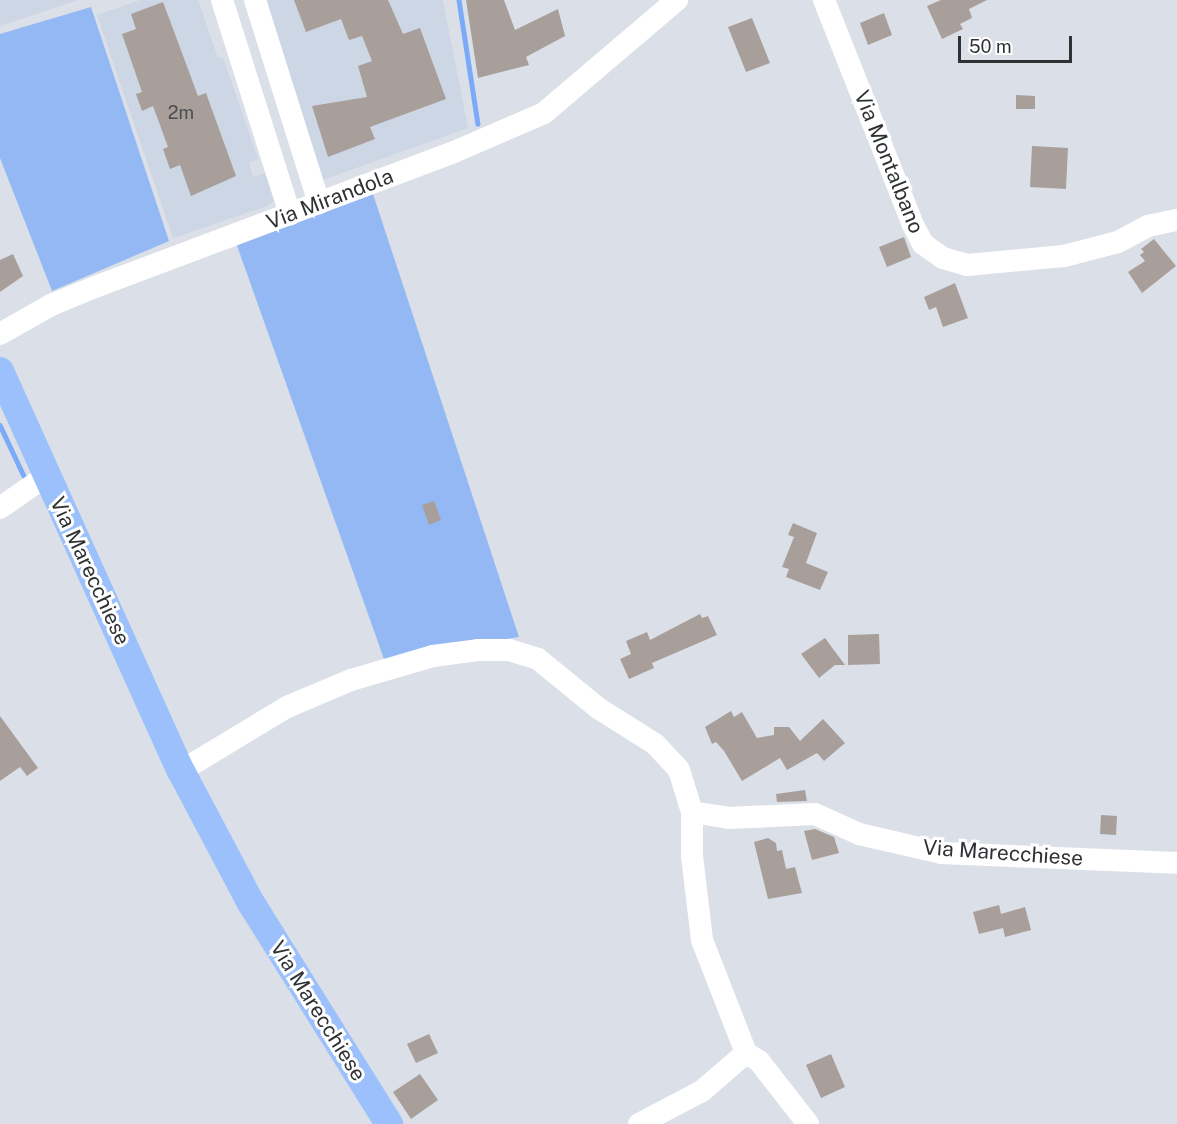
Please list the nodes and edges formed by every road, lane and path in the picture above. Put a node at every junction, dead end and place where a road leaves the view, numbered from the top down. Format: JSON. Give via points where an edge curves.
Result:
{"nodes":[{"id":1,"x":222,"y":0,"type":"edge"},
{"id":2,"x":255,"y":0,"type":"edge"},
{"id":3,"x":648,"y":0,"type":"edge"},
{"id":4,"x":677,"y":0,"type":"edge"},
{"id":5,"x":824,"y":0,"type":"edge"},
{"id":6,"x":641,"y":32,"type":"junction"},
{"id":7,"x":319,"y":203,"type":"junction"},
{"id":8,"x":290,"y":214,"type":"junction"},
{"id":9,"x":1177,"y":220,"type":"edge"},
{"id":10,"x":0,"y":334,"type":"edge"},
{"id":11,"x":0,"y":371,"type":"edge"},
{"id":12,"x":46,"y":476,"type":"junction"},
{"id":13,"x":0,"y":508,"type":"edge"},
{"id":14,"x":181,"y":771,"type":"junction"},
{"id":15,"x":692,"y":812,"type":"junction"},
{"id":16,"x":1177,"y":863,"type":"edge"},
{"id":17,"x":746,"y":1053,"type":"junction"},
{"id":18,"x":389,"y":1124,"type":"edge"},
{"id":19,"x":639,"y":1124,"type":"edge"},
{"id":20,"x":808,"y":1124,"type":"edge"}],
"edges":[{"from":1,"to":8,"type":"street"},
{"from":2,"to":7,"type":"street"},
{"from":3,"to":6,"type":"street"},
{"from":4,"to":6,"type":"street","name":"Via Mirandola"},
{"from":5,"to":9,"type":"street","name":"Via Montalbano","via":[[913,225],[923,244],[943,258],[967,265],[1064,256],[1118,242],[1148,226]]},
{"from":6,"to":7,"type":"street","name":"Via Mirandola","via":[[544,112],[454,152]]},
{"from":7,"to":8,"type":"street","name":"Via Mirandola"},
{"from":8,"to":10,"type":"street","name":"Via Mirandola","via":[[85,291]]},
{"from":11,"to":12,"type":"main road","name":"Via Marecchiese"},
{"from":12,"to":13,"type":"street"},
{"from":12,"to":14,"type":"main road","name":"Via Marecchiese"},
{"from":14,"to":15,"type":"street","via":[[287,707],[360,677],[433,656],[509,650],[538,660],[598,708],[655,744],[679,770]]},
{"from":14,"to":18,"type":"main road","name":"Via Marecchiese","via":[[251,903]]},
{"from":15,"to":16,"type":"street","name":"Via Marecchiese","via":[[728,818],[815,814],[859,834],[941,853]]},
{"from":15,"to":17,"type":"street","via":[[702,940]]},
{"from":17,"to":19,"type":"street","via":[[702,1091]]},
{"from":17,"to":20,"type":"street","via":[[759,1061]]}]}
